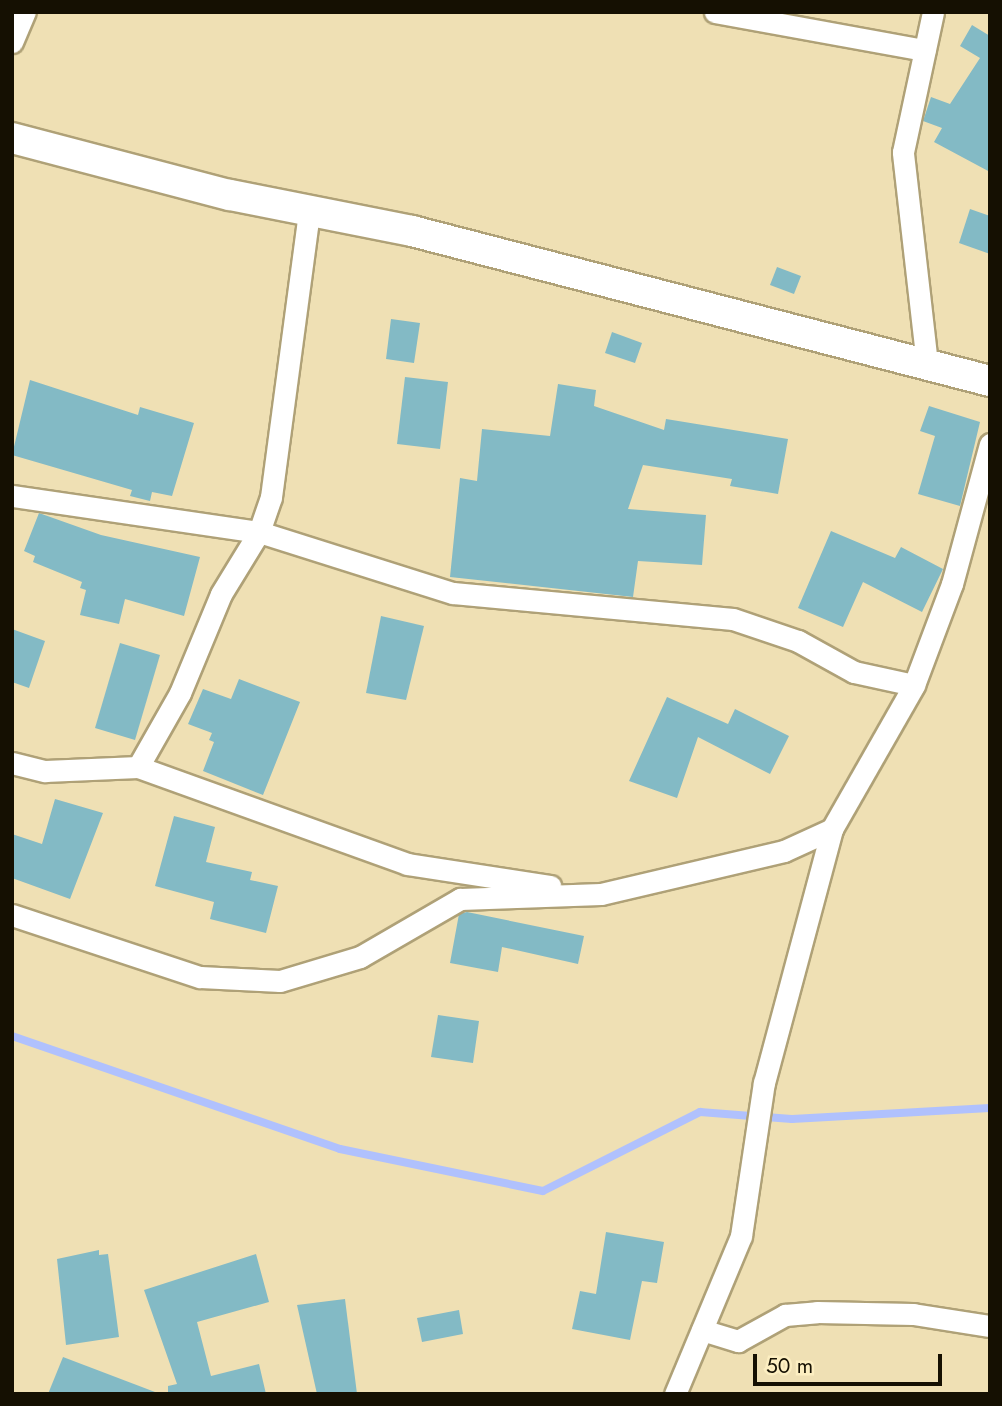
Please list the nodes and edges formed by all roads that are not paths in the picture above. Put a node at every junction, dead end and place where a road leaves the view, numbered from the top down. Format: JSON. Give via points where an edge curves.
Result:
{"nodes":[{"id":1,"x":25,"y":12,"type":"edge"},
{"id":2,"x":715,"y":12,"type":"edge"},
{"id":3,"x":933,"y":12,"type":"edge"},
{"id":4,"x":12,"y":42,"type":"edge"},
{"id":5,"x":925,"y":50,"type":"junction"},
{"id":6,"x":12,"y":138,"type":"edge"},
{"id":7,"x":309,"y":213,"type":"junction"},
{"id":8,"x":927,"y":364,"type":"junction"},
{"id":9,"x":990,"y":381,"type":"edge"},
{"id":10,"x":990,"y":444,"type":"edge"},
{"id":11,"x":12,"y":496,"type":"edge"},
{"id":12,"x":259,"y":531,"type":"junction"},
{"id":13,"x":914,"y":685,"type":"junction"},
{"id":14,"x":12,"y":763,"type":"edge"},
{"id":15,"x":138,"y":767,"type":"junction"},
{"id":16,"x":832,"y":829,"type":"junction"},
{"id":17,"x":601,"y":894,"type":"junction"},
{"id":18,"x":12,"y":915,"type":"edge"},
{"id":19,"x":990,"y":1326,"type":"edge"},
{"id":20,"x":702,"y":1330,"type":"junction"},
{"id":21,"x":675,"y":1394,"type":"edge"}],
"edges":[{"from":1,"to":4,"type":"street"},
{"from":2,"to":5,"type":"street"},
{"from":3,"to":5,"type":"street"},
{"from":5,"to":8,"type":"street","via":[[903,152]]},
{"from":6,"to":7,"type":"main road"},
{"from":7,"to":8,"type":"main road","via":[[412,231]]},
{"from":7,"to":12,"type":"street","via":[[286,410]]},
{"from":8,"to":9,"type":"main road"},
{"from":10,"to":13,"type":"street","via":[[952,584]]},
{"from":11,"to":12,"type":"street"},
{"from":12,"to":13,"type":"street","via":[[453,593],[733,619],[798,641],[854,672]]},
{"from":12,"to":15,"type":"street","via":[[220,594],[180,693]]},
{"from":13,"to":16,"type":"street"},
{"from":14,"to":15,"type":"street","via":[[45,771]]},
{"from":15,"to":17,"type":"street","via":[[407,864]]},
{"from":16,"to":17,"type":"street","via":[[784,851]]},
{"from":16,"to":20,"type":"street","via":[[764,1083],[741,1236]]},
{"from":17,"to":18,"type":"street","via":[[460,899],[360,957],[280,981],[200,976]]},
{"from":19,"to":20,"type":"street","via":[[913,1314],[817,1312],[785,1315],[738,1341]]},
{"from":20,"to":21,"type":"street"}]}
